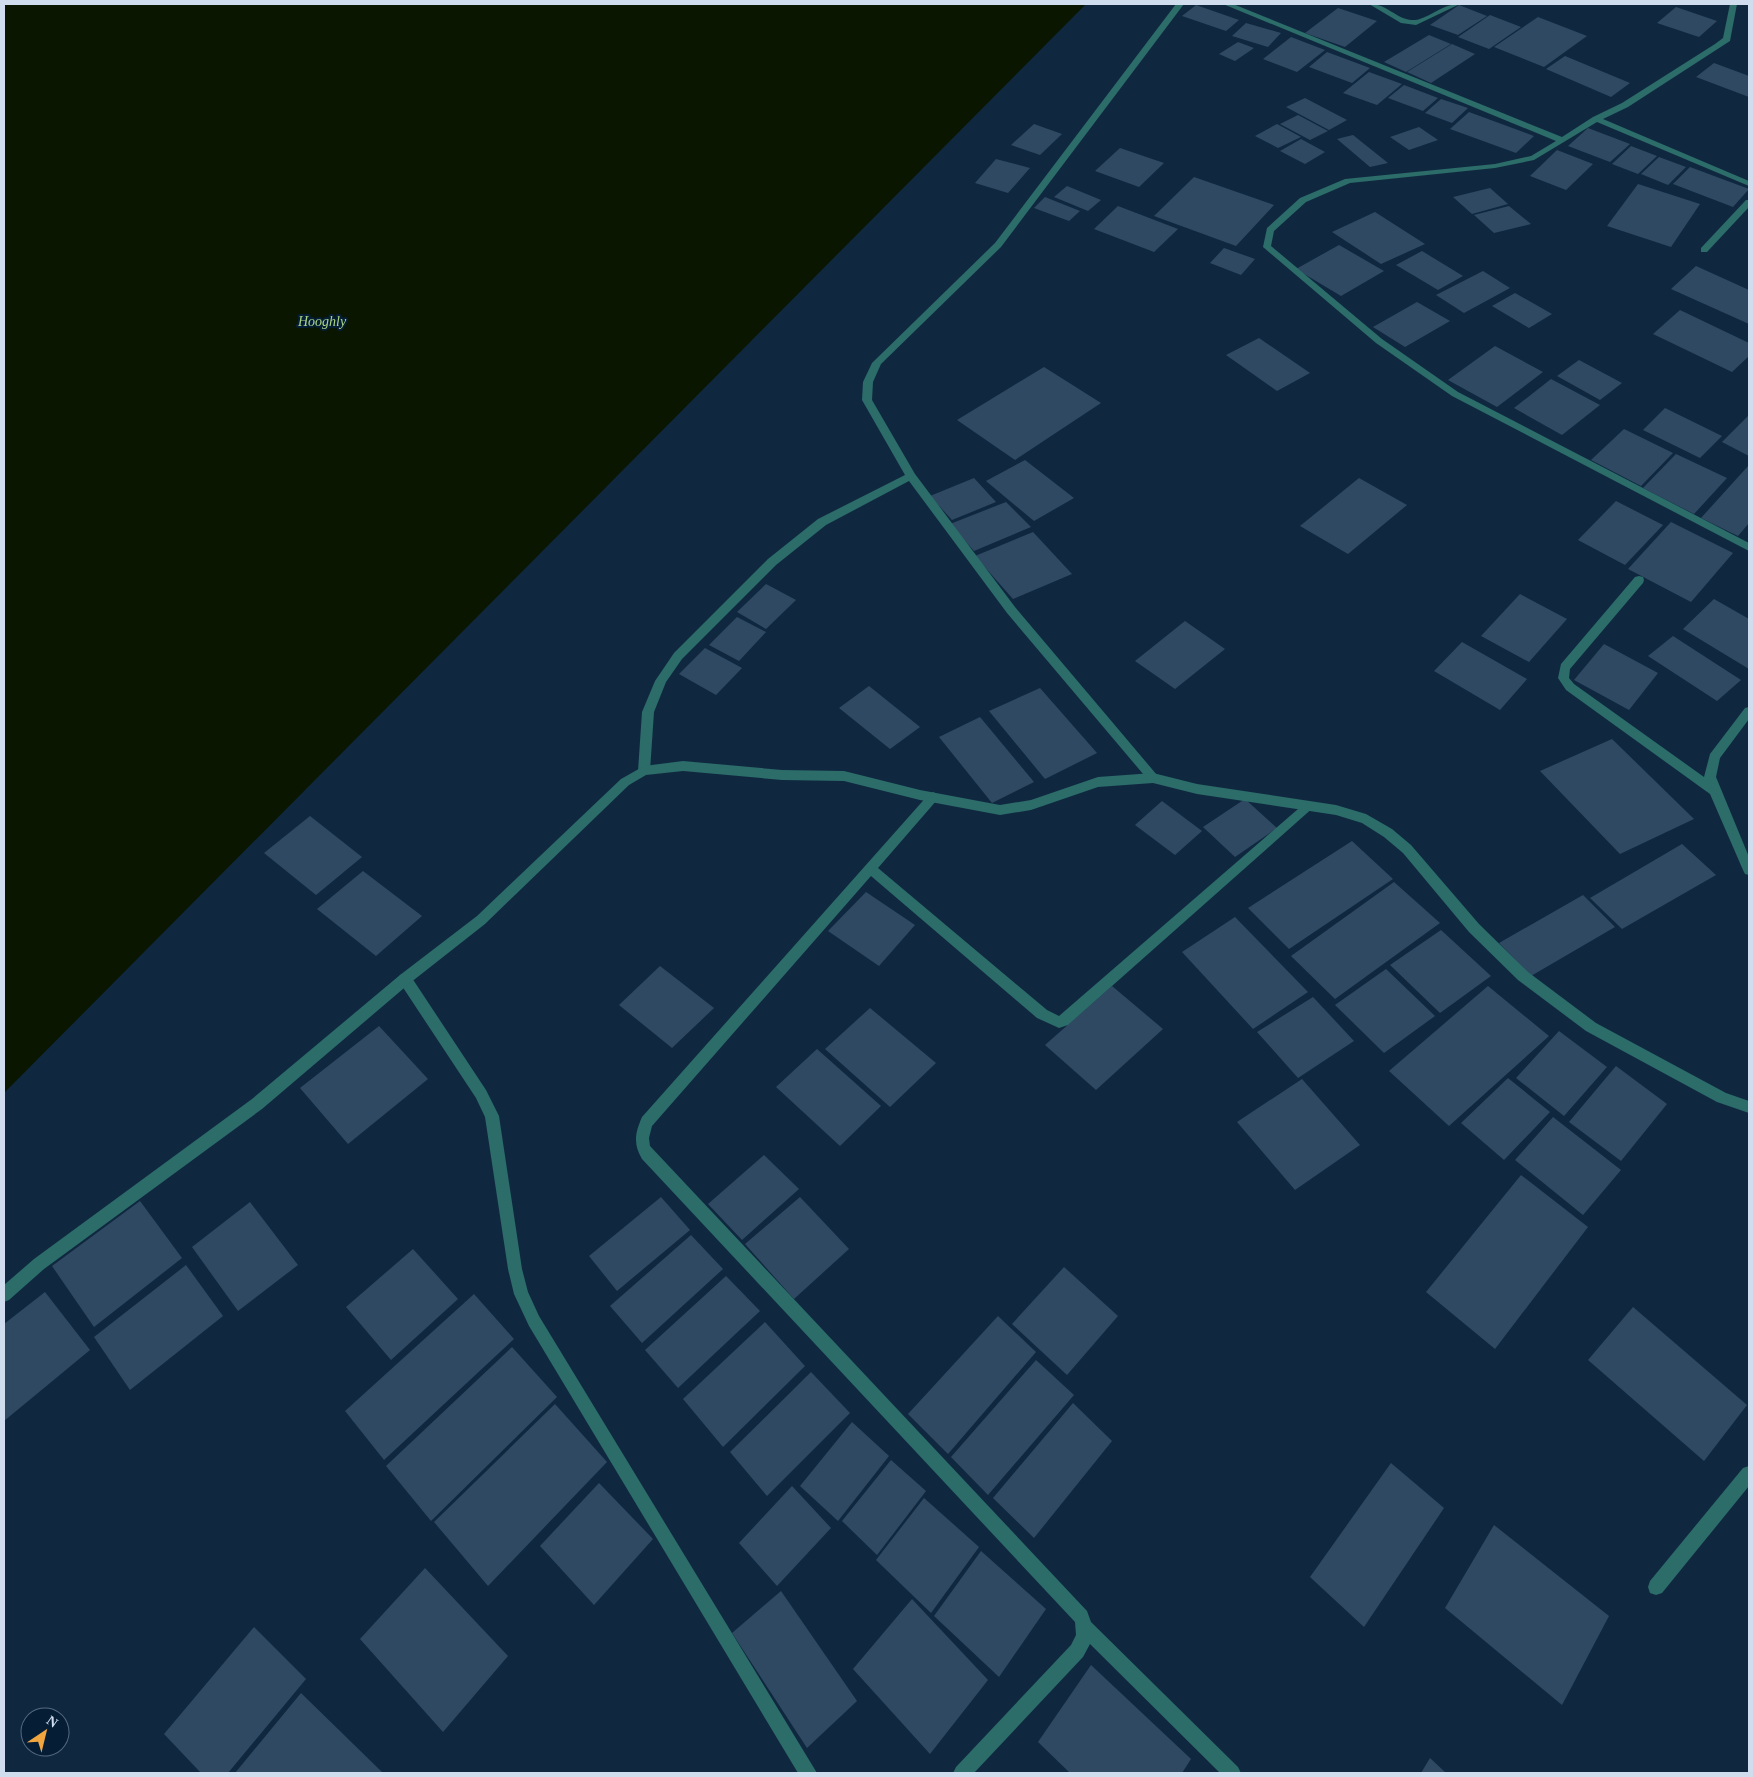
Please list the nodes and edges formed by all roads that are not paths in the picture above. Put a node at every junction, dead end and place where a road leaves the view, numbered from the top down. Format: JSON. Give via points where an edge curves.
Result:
{"nodes":[{"id":1,"x":1180,"y":4,"type":"edge"},
{"id":2,"x":1227,"y":4,"type":"edge"},
{"id":3,"x":1373,"y":4,"type":"edge"},
{"id":4,"x":1456,"y":4,"type":"edge"},
{"id":5,"x":1734,"y":4,"type":"edge"},
{"id":6,"x":1596,"y":119,"type":"junction"},
{"id":7,"x":1562,"y":140,"type":"junction"},
{"id":8,"x":1749,"y":184,"type":"edge"},
{"id":9,"x":1749,"y":202,"type":"edge"},
{"id":10,"x":1704,"y":250,"type":"dead end"},
{"id":11,"x":911,"y":476,"type":"junction"},
{"id":12,"x":1749,"y":547,"type":"edge"},
{"id":13,"x":1639,"y":580,"type":"dead end"},
{"id":14,"x":1749,"y":711,"type":"edge"},
{"id":15,"x":644,"y":771,"type":"junction"},
{"id":16,"x":1153,"y":778,"type":"junction"},
{"id":17,"x":1716,"y":792,"type":"junction"},
{"id":18,"x":933,"y":797,"type":"junction"},
{"id":19,"x":1309,"y":806,"type":"junction"},
{"id":20,"x":870,"y":868,"type":"junction"},
{"id":21,"x":1749,"y":870,"type":"edge"},
{"id":22,"x":405,"y":979,"type":"junction"},
{"id":23,"x":1749,"y":1107,"type":"edge"},
{"id":24,"x":4,"y":1295,"type":"edge"},
{"id":25,"x":1749,"y":1474,"type":"edge"},
{"id":26,"x":1656,"y":1587,"type":"dead end"},
{"id":27,"x":1086,"y":1628,"type":"junction"},
{"id":28,"x":808,"y":1773,"type":"edge"},
{"id":29,"x":962,"y":1773,"type":"edge"},
{"id":30,"x":1232,"y":1773,"type":"edge"}],
"edges":[{"from":1,"to":11,"type":"street","via":[[998,245],[872,371],[867,400]]},
{"from":2,"to":7,"type":"street"},
{"from":3,"to":4,"type":"street","via":[[1404,21],[1416,23]]},
{"from":5,"to":6,"type":"street","via":[[1726,39],[1625,105]]},
{"from":6,"to":7,"type":"street"},
{"from":6,"to":8,"type":"street"},
{"from":7,"to":12,"type":"street","via":[[1534,158],[1495,166],[1348,181],[1303,200],[1270,230],[1267,247],[1379,341],[1455,394]]},
{"from":9,"to":10,"type":"street"},
{"from":11,"to":15,"type":"street","via":[[822,522],[772,562],[678,656],[661,681],[648,712]]},
{"from":11,"to":16,"type":"street","via":[[1012,610]]},
{"from":13,"to":17,"type":"street","via":[[1565,667],[1564,680]]},
{"from":14,"to":17,"type":"street","via":[[1714,757],[1710,776]]},
{"from":15,"to":18,"type":"street","via":[[683,766],[782,775],[844,776]]},
{"from":15,"to":22,"type":"street","via":[[625,782],[481,920]]},
{"from":16,"to":18,"type":"street","via":[[1098,782],[1032,805],[1000,810]]},
{"from":16,"to":19,"type":"street","via":[[1197,789]]},
{"from":17,"to":21,"type":"street"},
{"from":18,"to":20,"type":"street"},
{"from":19,"to":20,"type":"street","via":[[1063,1021],[1058,1022],[1042,1014]]},
{"from":19,"to":23,"type":"street","via":[[1366,819],[1388,833],[1407,849],[1474,928],[1523,976],[1590,1027],[1722,1098]]},
{"from":20,"to":27,"type":"street","via":[[647,1122],[641,1146],[1081,1617]]},
{"from":22,"to":24,"type":"street","via":[[257,1104],[39,1264]]},
{"from":22,"to":28,"type":"street","via":[[481,1094],[492,1116],[515,1269],[521,1294],[534,1321]]},
{"from":25,"to":26,"type":"street"},
{"from":27,"to":29,"type":"street","via":[[1084,1641],[1077,1651]]},
{"from":27,"to":30,"type":"street"}]}
